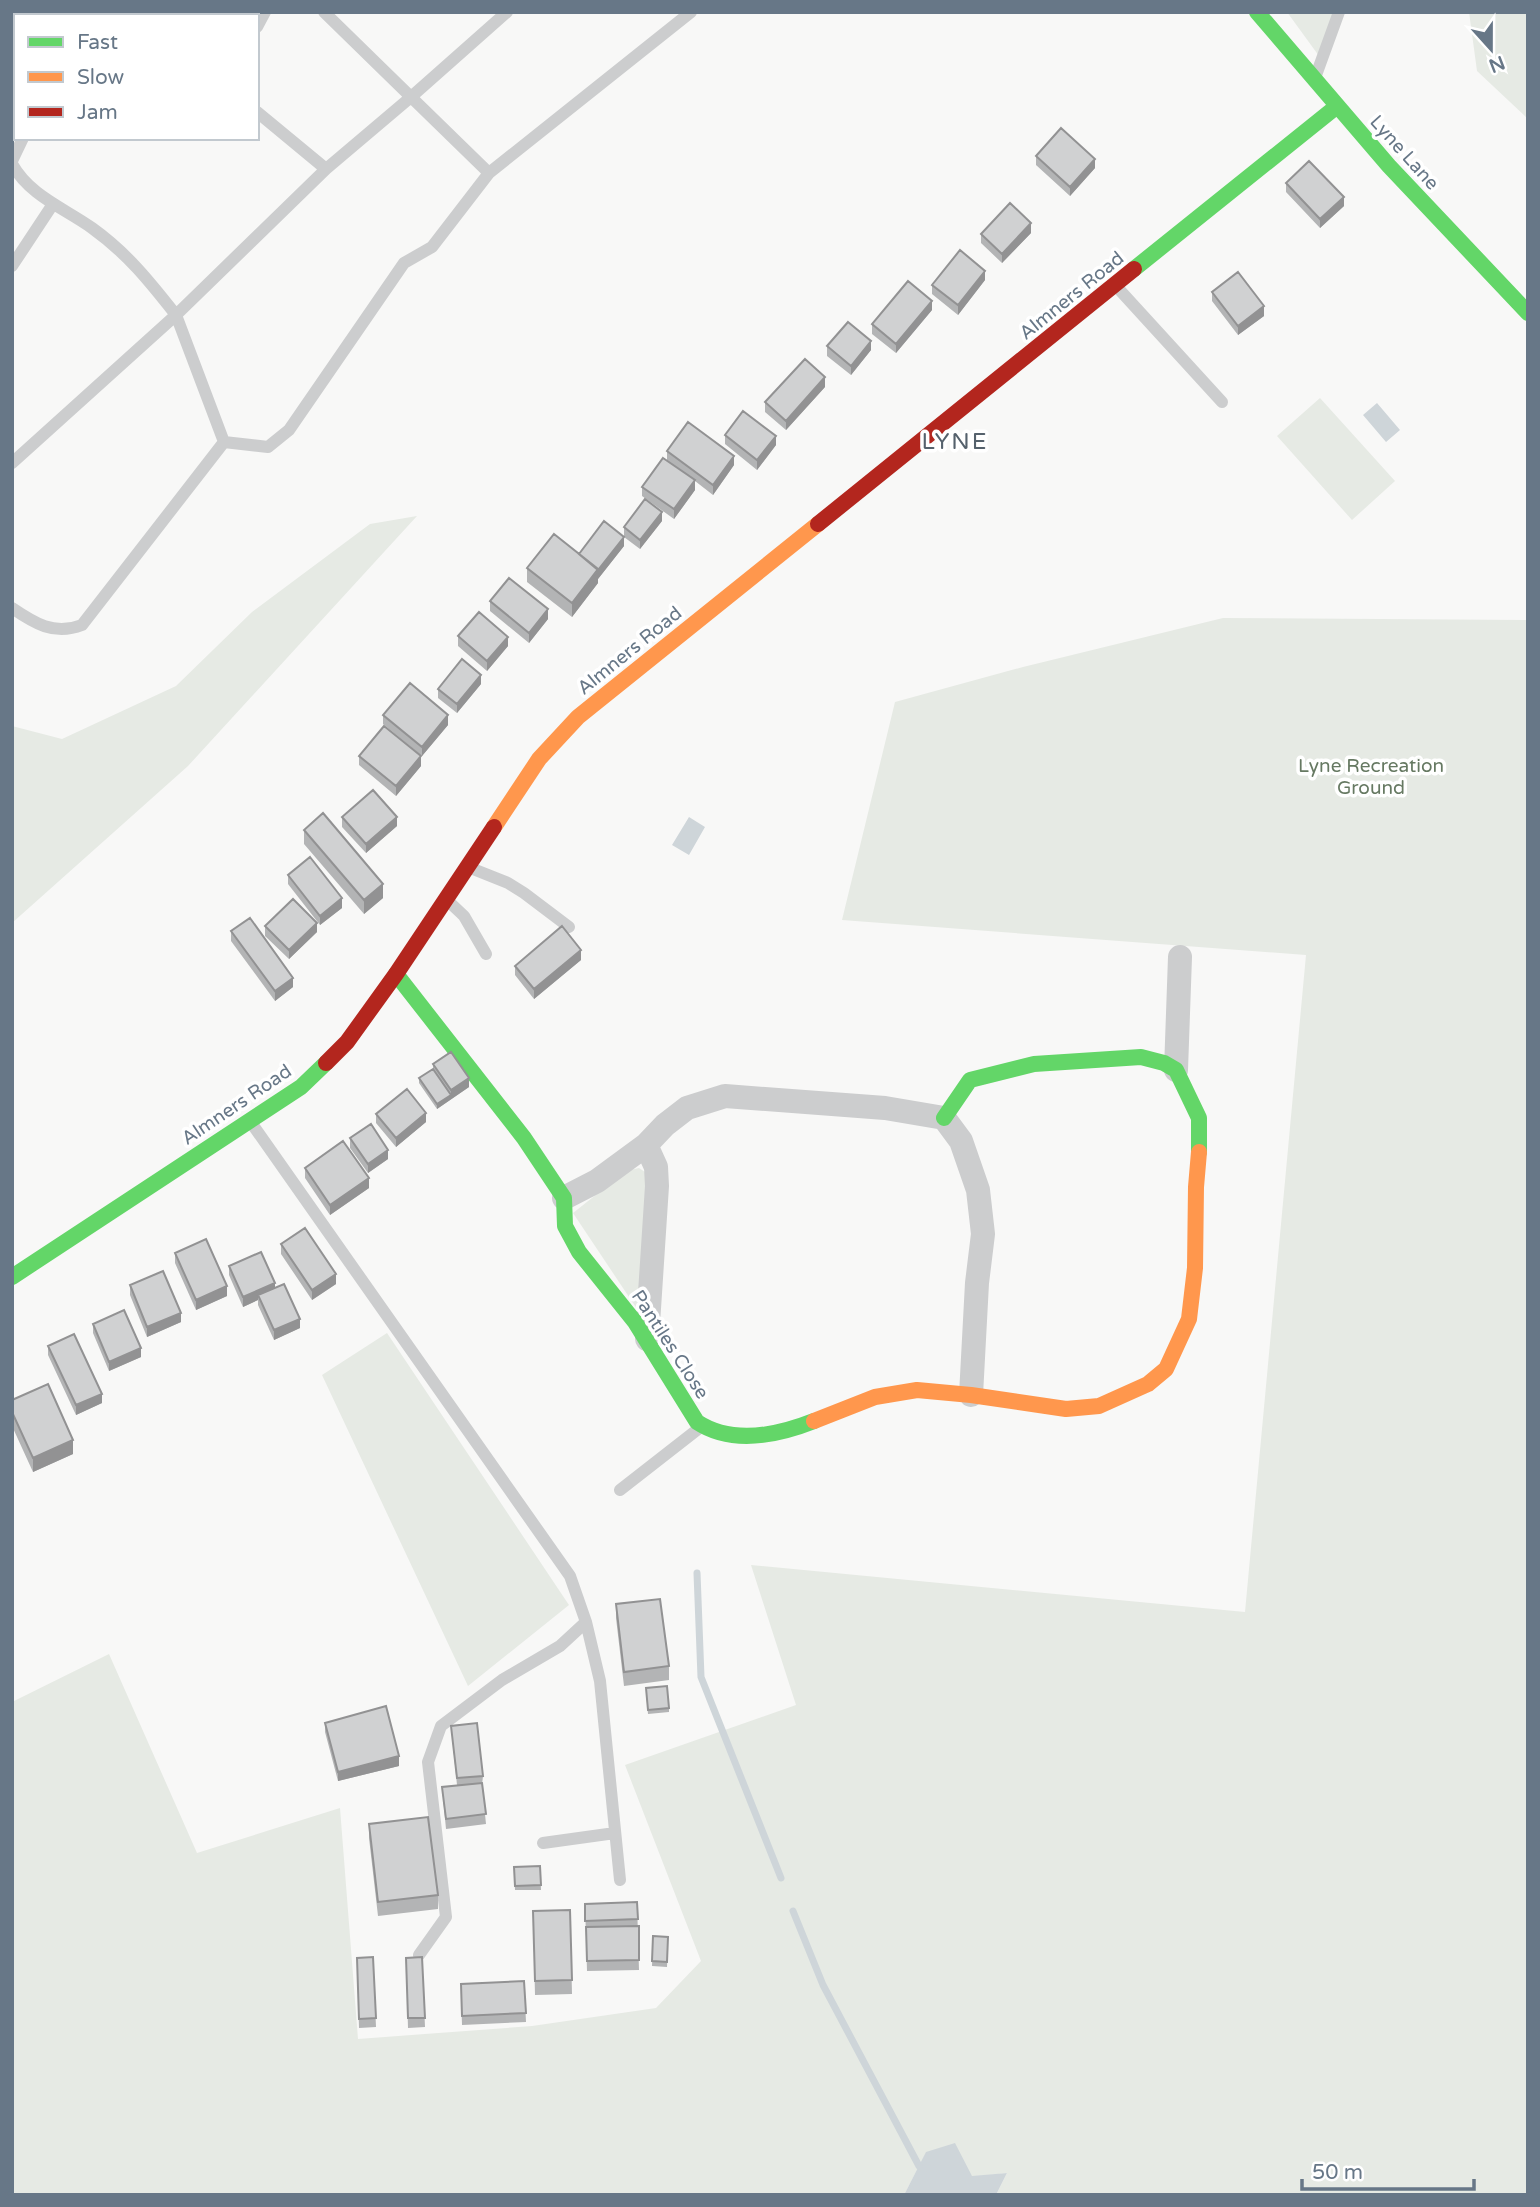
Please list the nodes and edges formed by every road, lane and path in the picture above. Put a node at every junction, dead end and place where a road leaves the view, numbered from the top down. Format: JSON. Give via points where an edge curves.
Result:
{"nodes":[{"id":1,"x":324,"y":12,"type":"edge"},
{"id":2,"x":506,"y":12,"type":"edge"},
{"id":3,"x":691,"y":12,"type":"edge"},
{"id":4,"x":1257,"y":12,"type":"edge"},
{"id":5,"x":1339,"y":12,"type":"edge"},
{"id":6,"x":1314,"y":81,"type":"junction"},
{"id":7,"x":411,"y":97,"type":"junction"},
{"id":8,"x":1336,"y":107,"type":"junction"},
{"id":9,"x":259,"y":114,"type":"edge"},
{"id":10,"x":22,"y":140,"type":"edge"},
{"id":11,"x":12,"y":163,"type":"edge"},
{"id":12,"x":326,"y":169,"type":"junction"},
{"id":13,"x":489,"y":173,"type":"junction"},
{"id":14,"x":53,"y":204,"type":"junction"},
{"id":15,"x":12,"y":266,"type":"edge"},
{"id":16,"x":1115,"y":286,"type":"junction"},
{"id":17,"x":1528,"y":313,"type":"edge"},
{"id":18,"x":176,"y":315,"type":"junction"},
{"id":19,"x":1222,"y":402,"type":"dead end"},
{"id":20,"x":224,"y":442,"type":"junction"},
{"id":21,"x":12,"y":463,"type":"edge"},
{"id":22,"x":12,"y":608,"type":"edge"},
{"id":23,"x":467,"y":867,"type":"junction"},
{"id":24,"x":446,"y":899,"type":"junction"},
{"id":25,"x":569,"y":927,"type":"dead end"},
{"id":26,"x":486,"y":954,"type":"dead end"},
{"id":27,"x":1180,"y":957,"type":"dead end"},
{"id":28,"x":396,"y":974,"type":"junction"},
{"id":29,"x":1176,"y":1070,"type":"junction"},
{"id":30,"x":944,"y":1118,"type":"junction"},
{"id":31,"x":250,"y":1120,"type":"junction"},
{"id":32,"x":646,"y":1145,"type":"junction"},
{"id":33,"x":564,"y":1198,"type":"junction"},
{"id":34,"x":12,"y":1277,"type":"edge"},
{"id":35,"x":647,"y":1339,"type":"junction"},
{"id":36,"x":971,"y":1395,"type":"junction"},
{"id":37,"x":702,"y":1426,"type":"junction"},
{"id":38,"x":620,"y":1490,"type":"dead end"},
{"id":39,"x":586,"y":1622,"type":"junction"},
{"id":40,"x":615,"y":1833,"type":"junction"},
{"id":41,"x":543,"y":1843,"type":"dead end"},
{"id":42,"x":620,"y":1880,"type":"dead end"},
{"id":43,"x":419,"y":1955,"type":"edge"}],
"edges":[{"from":1,"to":7,"type":"lane"},
{"from":2,"to":7,"type":"lane"},
{"from":3,"to":13,"type":"lane"},
{"from":4,"to":6,"type":"street","name":"Lyne Lane"},
{"from":5,"to":6,"type":"lane"},
{"from":6,"to":8,"type":"street","name":"Lyne Lane"},
{"from":7,"to":12,"type":"lane"},
{"from":7,"to":13,"type":"lane"},
{"from":8,"to":16,"type":"street","name":"Almners Road"},
{"from":8,"to":17,"type":"street","name":"Lyne Lane"},
{"from":9,"to":12,"type":"lane"},
{"from":10,"to":11,"type":"lane"},
{"from":11,"to":14,"type":"lane","via":[[21,180]]},
{"from":12,"to":18,"type":"lane"},
{"from":13,"to":20,"type":"lane","via":[[432,247],[404,263],[289,430],[268,447]]},
{"from":14,"to":15,"type":"lane"},
{"from":14,"to":18,"type":"lane","via":[[92,228],[137,266]]},
{"from":16,"to":19,"type":"lane"},
{"from":16,"to":23,"type":"street","name":"Almners Road","via":[[578,717],[539,759]]},
{"from":18,"to":20,"type":"lane"},
{"from":18,"to":21,"type":"lane"},
{"from":20,"to":22,"type":"lane","via":[[82,625],[71,629],[38,625]]},
{"from":23,"to":24,"type":"street","name":"Almners Road"},
{"from":23,"to":25,"type":"lane","via":[[524,892]]},
{"from":24,"to":26,"type":"lane","via":[[464,916]]},
{"from":24,"to":28,"type":"street","name":"Almners Road"},
{"from":27,"to":29,"type":"street"},
{"from":28,"to":31,"type":"street","name":"Almners Road","via":[[338,1051],[301,1087]]},
{"from":28,"to":33,"type":"street","name":"Pantiles Close","via":[[524,1138]]},
{"from":29,"to":30,"type":"street","via":[[1141,1057],[1034,1064],[970,1080]]},
{"from":29,"to":36,"type":"street","name":"Pantiles Close","via":[[1199,1118],[1200,1145],[1189,1319],[1166,1369],[1149,1384],[1100,1406],[1066,1409]]},
{"from":30,"to":32,"type":"street","via":[[885,1108],[725,1096],[687,1108]]},
{"from":30,"to":36,"type":"street","via":[[961,1141],[978,1190],[983,1234]]},
{"from":31,"to":34,"type":"street","name":"Almners Road"},
{"from":31,"to":39,"type":"lane","via":[[570,1577]]},
{"from":32,"to":33,"type":"street","via":[[597,1181]]},
{"from":32,"to":35,"type":"street","via":[[656,1167],[657,1186]]},
{"from":33,"to":35,"type":"street","name":"Pantiles Close","via":[[565,1226],[579,1252]]},
{"from":35,"to":37,"type":"street","name":"Pantiles Close"},
{"from":36,"to":37,"type":"street","name":"Pantiles Close","via":[[917,1390],[875,1396],[824,1419],[750,1438]]},
{"from":37,"to":38,"type":"lane"},
{"from":39,"to":40,"type":"lane","via":[[600,1681]]},
{"from":39,"to":43,"type":"lane","via":[[560,1646],[502,1680],[442,1726],[428,1762],[446,1917]]},
{"from":40,"to":41,"type":"lane"},
{"from":40,"to":42,"type":"lane"}]}
